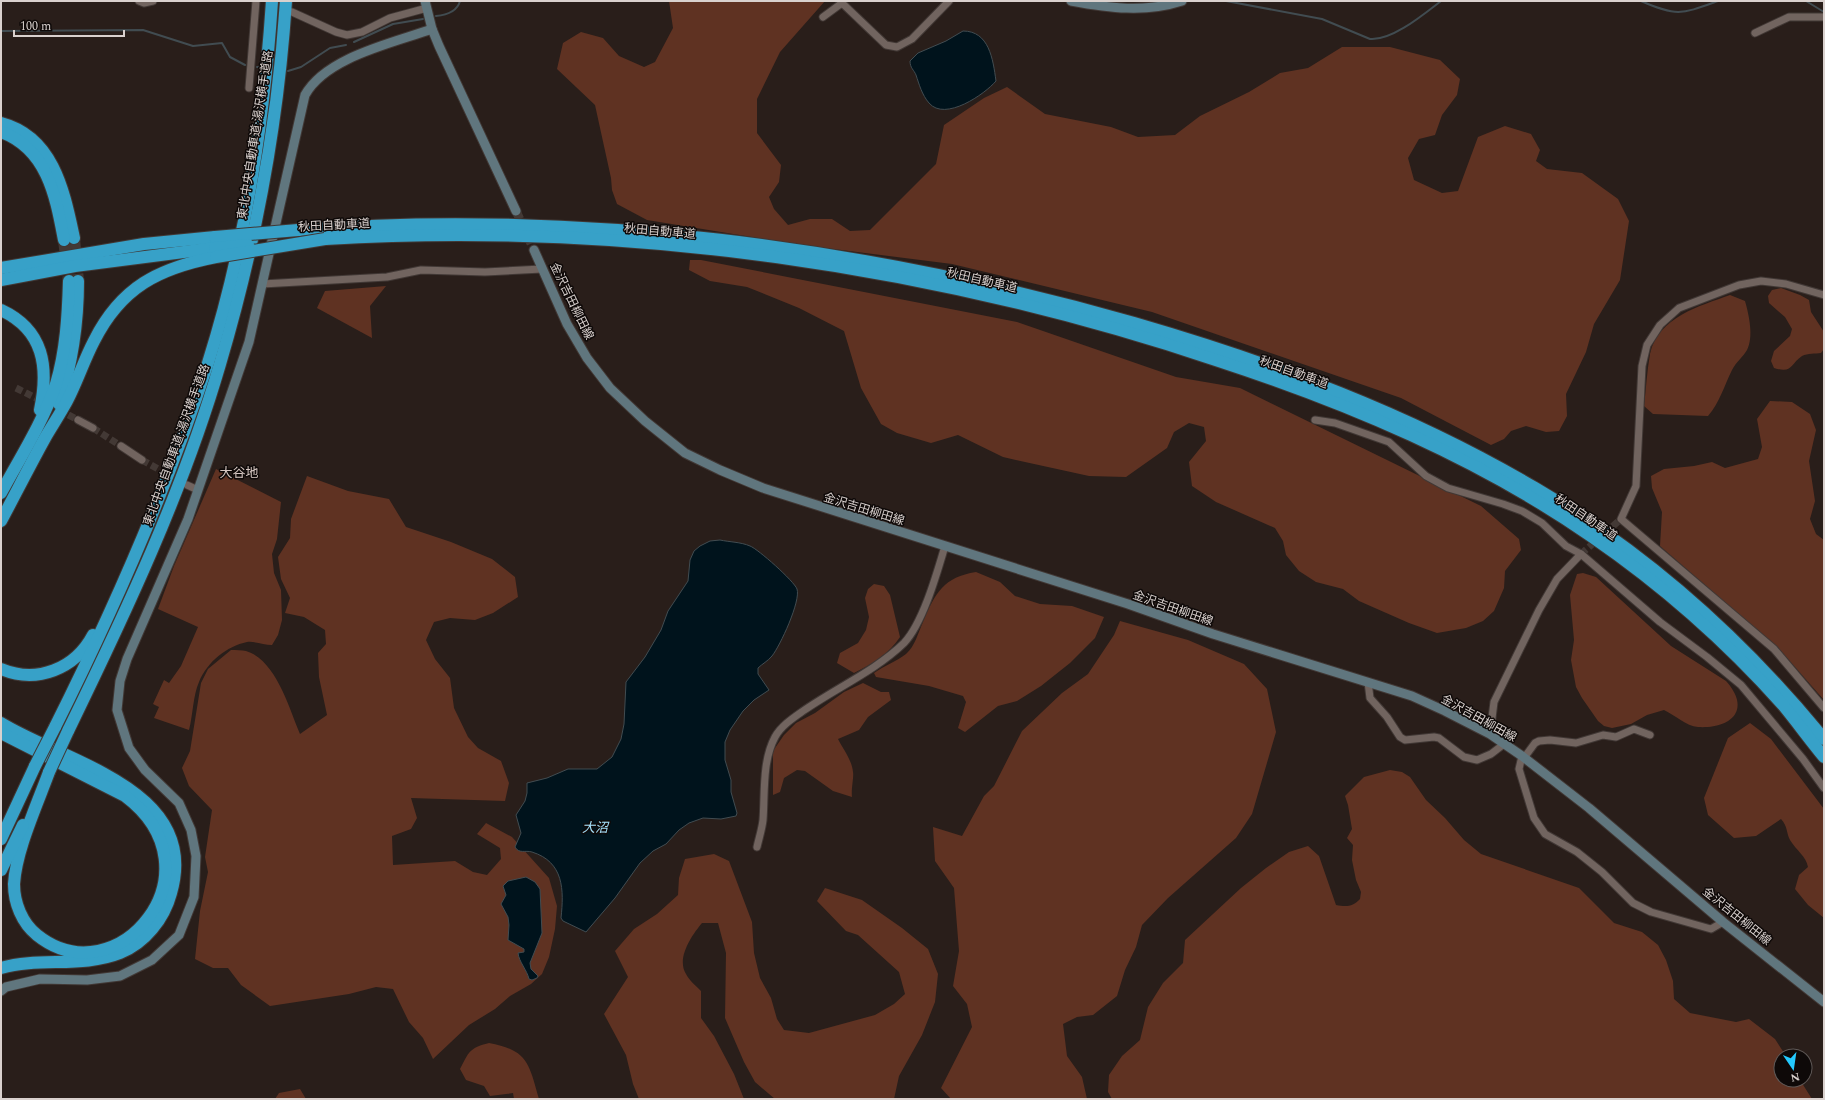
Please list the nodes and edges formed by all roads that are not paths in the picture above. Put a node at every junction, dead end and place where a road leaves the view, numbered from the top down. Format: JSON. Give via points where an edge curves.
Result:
{"nodes":[{"id":1,"x":138,"y":1,"type":"edge"},
{"id":2,"x":153,"y":1,"type":"edge"},
{"id":3,"x":256,"y":1,"type":"edge"},
{"id":4,"x":272,"y":1,"type":"edge"},
{"id":5,"x":286,"y":1,"type":"edge"},
{"id":6,"x":949,"y":1,"type":"edge"},
{"id":7,"x":1071,"y":1,"type":"edge"},
{"id":8,"x":1182,"y":1,"type":"edge"},
{"id":9,"x":426,"y":5,"type":"edge"},
{"id":10,"x":292,"y":12,"type":"dead end"},
{"id":11,"x":823,"y":17,"type":"dead end"},
{"id":12,"x":1824,"y":17,"type":"edge"},
{"id":13,"x":432,"y":29,"type":"junction"},
{"id":14,"x":1755,"y":33,"type":"dead end"},
{"id":15,"x":249,"y":88,"type":"dead end"},
{"id":16,"x":1,"y":123,"type":"edge"},
{"id":17,"x":1,"y":132,"type":"edge"},
{"id":18,"x":516,"y":211,"type":"tunnel mouth"},
{"id":19,"x":215,"y":247,"type":"junction"},
{"id":20,"x":534,"y":250,"type":"tunnel mouth"},
{"id":21,"x":1,"y":260,"type":"edge"},
{"id":22,"x":1,"y":268,"type":"edge"},
{"id":23,"x":542,"y":269,"type":"junction"},
{"id":24,"x":1,"y":280,"type":"edge"},
{"id":25,"x":262,"y":284,"type":"junction"},
{"id":26,"x":1824,"y":295,"type":"edge"},
{"id":27,"x":1,"y":310,"type":"edge"},
{"id":28,"x":78,"y":420,"type":"tunnel mouth"},
{"id":29,"x":1315,"y":420,"type":"dead end"},
{"id":30,"x":93,"y":428,"type":"tunnel mouth"},
{"id":31,"x":32,"y":434,"type":"junction"},
{"id":32,"x":45,"y":438,"type":"junction"},
{"id":33,"x":121,"y":446,"type":"tunnel mouth"},
{"id":34,"x":142,"y":460,"type":"tunnel mouth"},
{"id":35,"x":172,"y":464,"type":"junction"},
{"id":36,"x":187,"y":485,"type":"dead end"},
{"id":37,"x":198,"y":490,"type":"junction"},
{"id":38,"x":1,"y":493,"type":"edge"},
{"id":39,"x":1,"y":521,"type":"edge"},
{"id":40,"x":945,"y":546,"type":"junction"},
{"id":41,"x":1582,"y":554,"type":"junction"},
{"id":42,"x":1,"y":669,"type":"edge"},
{"id":43,"x":1368,"y":682,"type":"junction"},
{"id":44,"x":1824,"y":708,"type":"edge"},
{"id":45,"x":1,"y":723,"type":"edge"},
{"id":46,"x":1,"y":733,"type":"edge"},
{"id":47,"x":1490,"y":734,"type":"junction"},
{"id":48,"x":1650,"y":735,"type":"dead end"},
{"id":49,"x":1824,"y":739,"type":"edge"},
{"id":50,"x":1504,"y":744,"type":"junction"},
{"id":51,"x":1523,"y":757,"type":"junction"},
{"id":52,"x":1824,"y":757,"type":"edge"},
{"id":53,"x":49,"y":772,"type":"junction"},
{"id":54,"x":1824,"y":788,"type":"edge"},
{"id":55,"x":1,"y":839,"type":"edge"},
{"id":56,"x":757,"y":847,"type":"dead end"},
{"id":57,"x":1,"y":870,"type":"edge"},
{"id":58,"x":1723,"y":922,"type":"junction"},
{"id":59,"x":1,"y":968,"type":"edge"},
{"id":60,"x":1,"y":991,"type":"edge"},
{"id":61,"x":1824,"y":1002,"type":"edge"}],
"edges":[{"from":1,"to":2,"type":"street"},
{"from":3,"to":15,"type":"street"},
{"from":4,"to":35,"type":"highway","name":"東北中央自動車道;湯沢横手道路","via":[[258,140],[235,261],[208,362]]},
{"from":5,"to":53,"type":"highway","name":"東北中央自動車道;湯沢横手道路","bridge":true,"via":[[278,86],[260,200],[249,255],[220,366],[161,528]]},
{"from":6,"to":11,"type":"street","via":[[912,38],[897,47],[886,45],[842,3]]},
{"from":7,"to":8,"type":"main road","via":[[1113,8],[1143,9]]},
{"from":9,"to":10,"type":"street","via":[[390,18],[362,32],[347,35]]},
{"from":9,"to":13,"type":"main road"},
{"from":12,"to":14,"type":"street","via":[[1789,17]]},
{"from":13,"to":18,"type":"main road"},
{"from":13,"to":25,"type":"main road","via":[[338,65],[325,72],[310,87],[302,104]]},
{"from":16,"to":17,"type":"highway","via":[[22,131],[33,139],[51,162],[64,195],[69,239],[42,165],[23,143]]},
{"from":19,"to":21,"type":"highway","via":[[148,240]]},
{"from":19,"to":22,"type":"highway","name":"秋田自動車道","via":[[136,245]]},
{"from":19,"to":24,"type":"highway","name":"秋田自動車道","via":[[75,266]]},
{"from":19,"to":32,"type":"highway","via":[[190,262],[137,286],[123,298],[103,325],[67,402]]},
{"from":19,"to":49,"type":"highway","name":"秋田自動車道","bridge":true,"via":[[298,230],[402,225],[538,226],[665,234],[740,242],[959,278],[1034,296],[1190,340],[1333,390],[1404,420],[1475,454],[1537,489],[1598,528],[1662,575],[1727,633],[1791,698]]},
{"from":19,"to":52,"type":"highway","name":"秋田自動車道","bridge":true,"via":[[325,239],[471,235],[605,240],[739,253],[884,274],[1031,306],[1186,350],[1329,400],[1470,464],[1533,498],[1655,583],[1720,641],[1782,705]]},
{"from":20,"to":23,"type":"main road","name":"金沢吉田柳田線"},
{"from":23,"to":25,"type":"street","via":[[485,272],[421,270],[387,277]]},
{"from":23,"to":40,"type":"main road","name":"金沢吉田柳田線","via":[[567,324],[587,358],[610,388],[645,421],[685,453],[763,488]]},
{"from":25,"to":37,"type":"main road","via":[[249,342]]},
{"from":26,"to":44,"type":"street","via":[[1786,284],[1761,281],[1738,285],[1679,308],[1660,325],[1647,345],[1642,366],[1636,486],[1621,519],[1774,649]]},
{"from":27,"to":31,"type":"highway","via":[[21,321],[29,330],[41,353],[43,398]]},
{"from":28,"to":30,"type":"street"},
{"from":29,"to":41,"type":"street","via":[[1335,423],[1389,442],[1426,476],[1448,488],[1522,511],[1542,523],[1566,546]]},
{"from":31,"to":32,"type":"highway","via":[[56,383],[73,281],[76,326],[69,368]]},
{"from":31,"to":38,"type":"highway"},
{"from":32,"to":39,"type":"highway"},
{"from":33,"to":34,"type":"street"},
{"from":35,"to":42,"type":"highway","via":[[111,602],[79,655],[56,670],[42,674],[29,676]]},
{"from":35,"to":55,"type":"highway","name":"東北中央自動車道;湯沢横手道路","bridge":true,"via":[[119,595]]},
{"from":36,"to":37,"type":"street"},
{"from":37,"to":60,"type":"main road","via":[[188,519],[127,659],[120,681],[117,710],[129,748],[144,770],[179,803],[191,830],[196,856],[194,897],[179,935],[152,960],[120,976],[87,980],[40,979],[6,987]]},
{"from":40,"to":43,"type":"main road","name":"金沢吉田柳田線"},
{"from":40,"to":56,"type":"street","via":[[930,592],[905,642],[886,658],[786,723],[776,736],[770,749],[763,823]]},
{"from":41,"to":47,"type":"street","via":[[1557,579],[1539,610],[1494,702]]},
{"from":41,"to":54,"type":"street","via":[[1660,622],[1741,685]]},
{"from":43,"to":47,"type":"main road","name":"金沢吉田柳田線","via":[[1418,699]]},
{"from":43,"to":50,"type":"street","via":[[1370,698],[1405,740],[1439,738],[1464,757],[1477,760]]},
{"from":45,"to":59,"type":"highway","via":[[113,778],[141,796],[168,832],[175,871],[174,885],[164,914],[145,936],[122,952],[92,960],[28,963]]},
{"from":46,"to":53,"type":"highway","via":[[125,796],[143,811],[154,826],[164,851],[166,864],[162,891],[157,905],[139,929],[114,946],[85,952],[57,948],[35,933],[19,913],[14,885],[16,872]]},
{"from":47,"to":50,"type":"main road","name":"金沢吉田柳田線"},
{"from":48,"to":51,"type":"street","via":[[1634,729],[1616,737],[1603,735],[1576,743],[1538,741]]},
{"from":50,"to":51,"type":"main road","name":"金沢吉田柳田線"},
{"from":51,"to":58,"type":"main road","name":"金沢吉田柳田線","via":[[1589,808]]},
{"from":51,"to":58,"type":"street","via":[[1519,769],[1534,818],[1545,834],[1577,852],[1602,872],[1633,903],[1651,912],[1711,929]]},
{"from":53,"to":57,"type":"highway","name":"東北中央自動車道;湯沢横手道路"},
{"from":58,"to":61,"type":"main road","name":"金沢吉田柳田線"}]}
